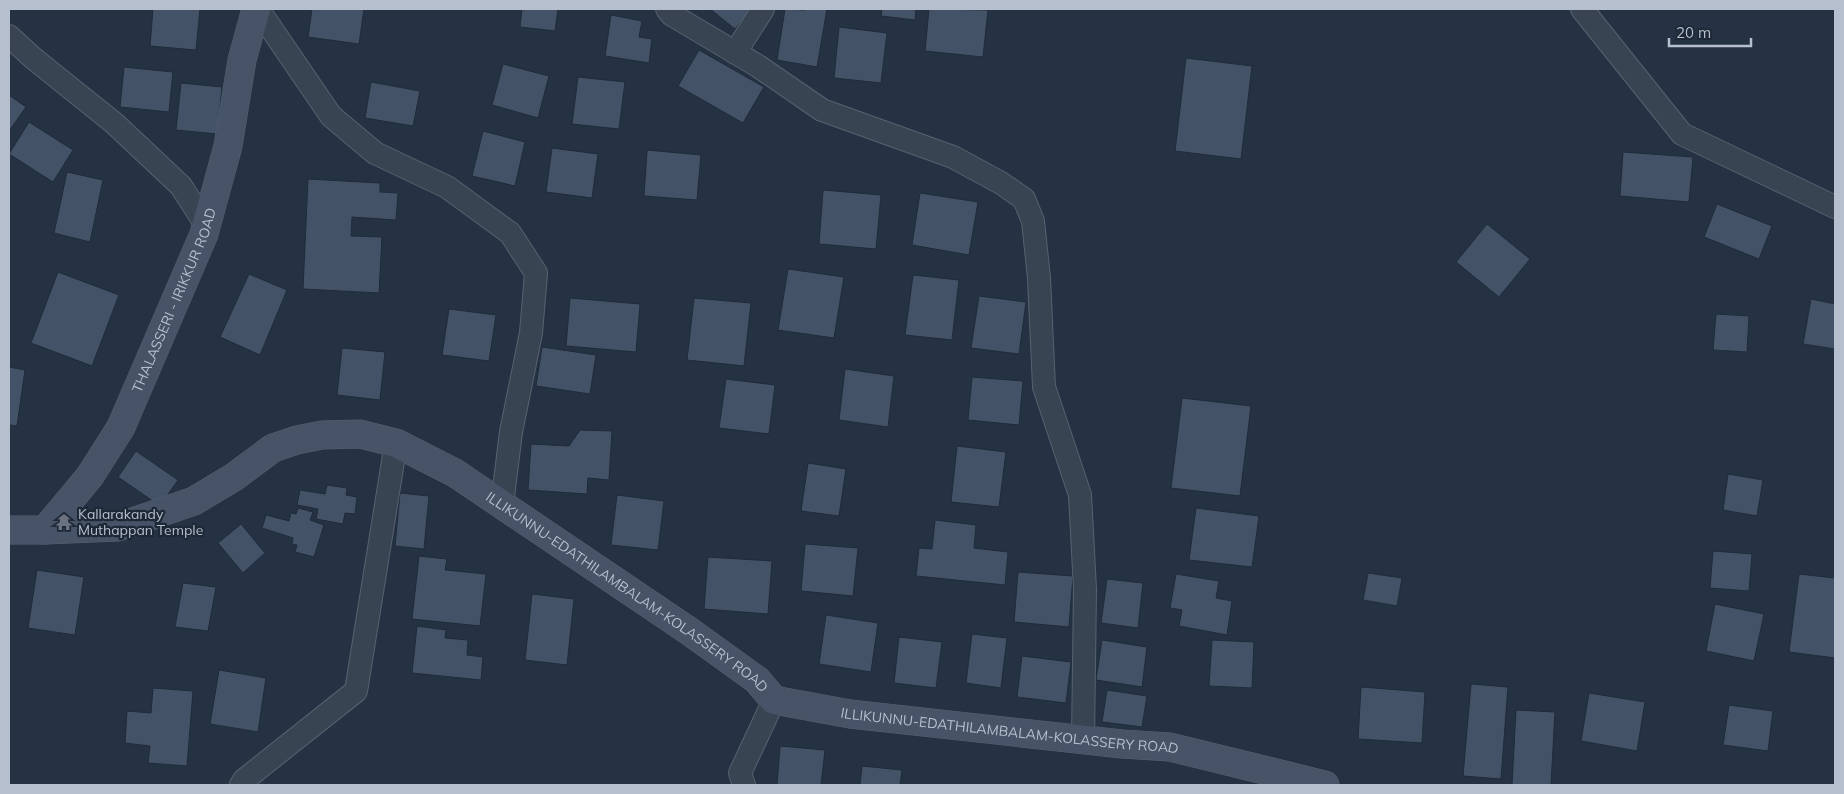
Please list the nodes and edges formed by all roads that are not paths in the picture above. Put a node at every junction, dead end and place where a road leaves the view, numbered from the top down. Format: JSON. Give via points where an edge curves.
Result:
{"nodes":[{"id":1,"x":257,"y":9,"type":"edge"},
{"id":2,"x":667,"y":9,"type":"edge"},
{"id":3,"x":763,"y":9,"type":"edge"},
{"id":4,"x":1582,"y":9,"type":"edge"},
{"id":5,"x":9,"y":36,"type":"edge"},
{"id":6,"x":735,"y":53,"type":"junction"},
{"id":7,"x":1835,"y":207,"type":"edge"},
{"id":8,"x":206,"y":226,"type":"junction"},
{"id":9,"x":396,"y":444,"type":"junction"},
{"id":10,"x":502,"y":505,"type":"junction"},
{"id":11,"x":9,"y":530,"type":"edge"},
{"id":12,"x":45,"y":530,"type":"junction"},
{"id":13,"x":774,"y":700,"type":"junction"},
{"id":14,"x":1083,"y":739,"type":"junction"},
{"id":15,"x":240,"y":785,"type":"edge"},
{"id":16,"x":744,"y":785,"type":"edge"},
{"id":17,"x":1325,"y":785,"type":"edge"}],
"edges":[{"from":1,"to":8,"type":"main road","name":"THALASSERI - IRIKKUR ROAD","via":[[242,60],[228,146]]},
{"from":1,"to":10,"type":"street","via":[[331,116],[375,153],[447,187],[510,234],[536,273],[531,333],[511,432]]},
{"from":2,"to":6,"type":"street"},
{"from":3,"to":6,"type":"street"},
{"from":4,"to":7,"type":"street","via":[[1682,134]]},
{"from":5,"to":8,"type":"street","via":[[114,123],[181,186]]},
{"from":6,"to":14,"type":"street","via":[[822,110],[953,157],[1024,199],[1033,221],[1044,387],[1080,495],[1085,589]]},
{"from":8,"to":12,"type":"main road","name":"THALASSERI - IRIKKUR ROAD","via":[[121,427],[90,476]]},
{"from":9,"to":10,"type":"main road","name":"ILLIKUNNU-EDATHILAMBALAM-KOLASSERY ROAD","via":[[455,473]]},
{"from":9,"to":12,"type":"main road","name":"ILLIKUNNU-EDATHILAMBALAM-KOLASSERY ROAD","via":[[360,434],[322,435],[297,440],[273,448],[194,501],[118,527]]},
{"from":9,"to":15,"type":"street","via":[[356,691]]},
{"from":10,"to":13,"type":"main road","name":"ILLIKUNNU-EDATHILAMBALAM-KOLASSERY ROAD","via":[[689,631],[757,680]]},
{"from":11,"to":12,"type":"main road"},
{"from":13,"to":14,"type":"main road","name":"ILLIKUNNU-EDATHILAMBALAM-KOLASSERY ROAD","via":[[850,714]]},
{"from":13,"to":16,"type":"street","via":[[740,774]]},
{"from":14,"to":17,"type":"main road","name":"ILLIKUNNU-EDATHILAMBALAM-KOLASSERY ROAD","via":[[1170,747]]}]}
